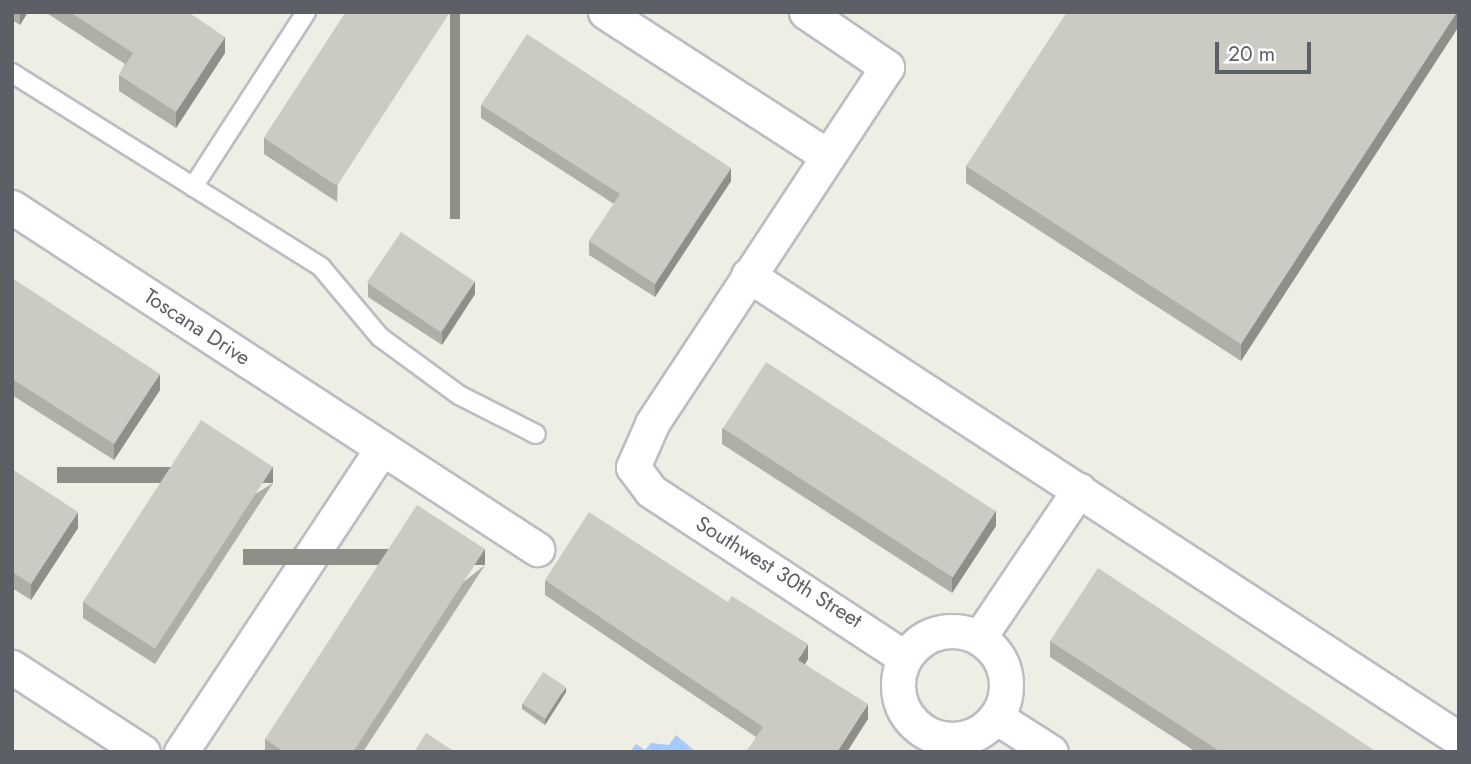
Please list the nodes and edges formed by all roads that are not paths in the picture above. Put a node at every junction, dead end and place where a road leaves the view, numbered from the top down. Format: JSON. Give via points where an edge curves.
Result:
{"nodes":[{"id":1,"x":306,"y":12,"type":"edge"},
{"id":2,"x":605,"y":12,"type":"edge"},
{"id":3,"x":806,"y":12,"type":"edge"},
{"id":4,"x":12,"y":73,"type":"edge"},
{"id":5,"x":828,"y":156,"type":"junction"},
{"id":6,"x":193,"y":187,"type":"junction"},
{"id":7,"x":12,"y":207,"type":"edge"},
{"id":8,"x":748,"y":275,"type":"junction"},
{"id":9,"x":536,"y":434,"type":"dead end"},
{"id":10,"x":382,"y":448,"type":"junction"},
{"id":11,"x":1079,"y":490,"type":"junction"},
{"id":12,"x":537,"y":549,"type":"dead end"},
{"id":13,"x":979,"y":638,"type":"junction"},
{"id":14,"x":904,"y":657,"type":"junction"},
{"id":15,"x":12,"y":667,"type":"edge"},
{"id":16,"x":996,"y":717,"type":"junction"},
{"id":17,"x":1459,"y":739,"type":"edge"},
{"id":18,"x":913,"y":741,"type":"edge"},
{"id":19,"x":143,"y":752,"type":"edge"},
{"id":20,"x":181,"y":752,"type":"edge"},
{"id":21,"x":1051,"y":752,"type":"edge"}],
"edges":[{"from":1,"to":6,"type":"lane"},
{"from":2,"to":5,"type":"street"},
{"from":3,"to":5,"type":"street","via":[[887,67]]},
{"from":4,"to":6,"type":"lane"},
{"from":5,"to":8,"type":"street"},
{"from":6,"to":9,"type":"lane","via":[[321,267],[380,337],[459,395]]},
{"from":7,"to":10,"type":"street","name":"Toscana Drive"},
{"from":8,"to":11,"type":"street"},
{"from":8,"to":14,"type":"street","name":"Southwest 30th Street","via":[[635,452],[633,467],[651,491]]},
{"from":10,"to":12,"type":"street","name":"Toscana Drive"},
{"from":10,"to":20,"type":"street"},
{"from":11,"to":13,"type":"street"},
{"from":11,"to":17,"type":"street"},
{"from":13,"to":14,"type":"street","via":[[939,632]]},
{"from":13,"to":16,"type":"street","via":[[1003,667],[1006,684]]},
{"from":14,"to":18,"type":"street","via":[[898,697]]},
{"from":15,"to":19,"type":"street"},
{"from":16,"to":18,"type":"street","via":[[961,739]]},
{"from":16,"to":21,"type":"street"}]}
